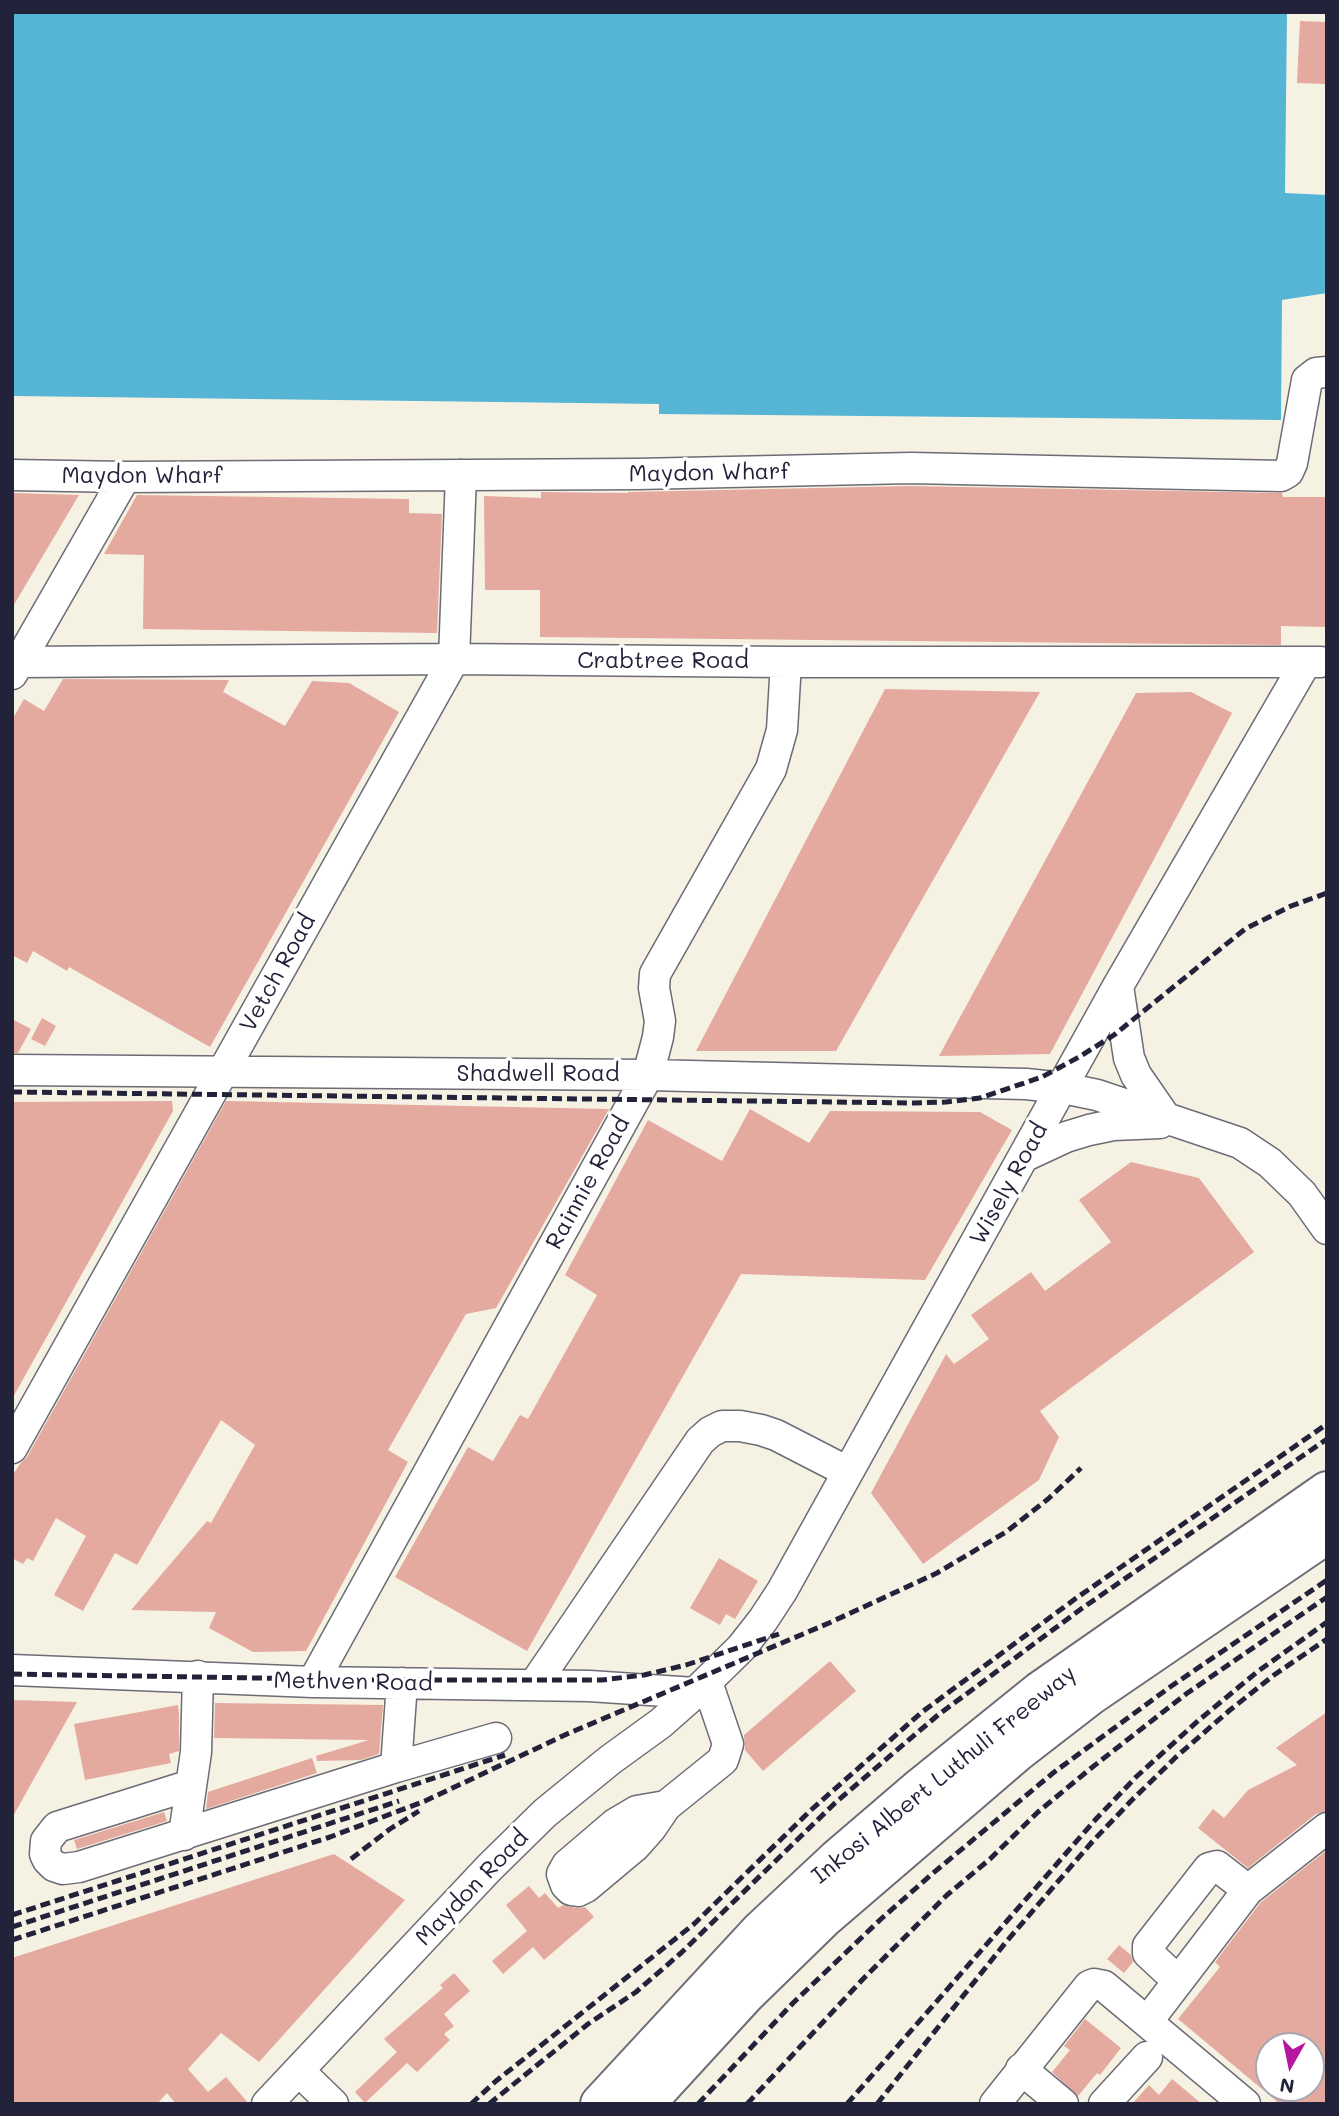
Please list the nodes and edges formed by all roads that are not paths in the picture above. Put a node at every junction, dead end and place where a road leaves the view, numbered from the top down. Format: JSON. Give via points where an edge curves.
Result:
{"nodes":[{"id":1,"x":1327,"y":372,"type":"edge"},
{"id":2,"x":12,"y":475,"type":"edge"},
{"id":3,"x":461,"y":475,"type":"junction"},
{"id":4,"x":125,"y":477,"type":"junction"},
{"id":5,"x":454,"y":659,"type":"junction"},
{"id":6,"x":786,"y":662,"type":"junction"},
{"id":7,"x":1316,"y":662,"type":"edge"},
{"id":8,"x":16,"y":668,"type":"edge"},
{"id":9,"x":1118,"y":986,"type":"junction"},
{"id":10,"x":12,"y":1070,"type":"edge"},
{"id":11,"x":223,"y":1073,"type":"junction"},
{"id":12,"x":648,"y":1074,"type":"junction"},
{"id":13,"x":1063,"y":1088,"type":"junction"},
{"id":14,"x":1173,"y":1119,"type":"junction"},
{"id":15,"x":1023,"y":1157,"type":"junction"},
{"id":16,"x":1327,"y":1228,"type":"edge"},
{"id":17,"x":12,"y":1448,"type":"edge"},
{"id":18,"x":848,"y":1472,"type":"junction"},
{"id":19,"x":1327,"y":1491,"type":"edge"},
{"id":20,"x":1327,"y":1534,"type":"edge"},
{"id":21,"x":12,"y":1670,"type":"edge"},
{"id":22,"x":198,"y":1676,"type":"junction"},
{"id":23,"x":313,"y":1682,"type":"junction"},
{"id":24,"x":402,"y":1683,"type":"junction"},
{"id":25,"x":534,"y":1685,"type":"junction"},
{"id":26,"x":701,"y":1688,"type":"junction"},
{"id":27,"x":496,"y":1738,"type":"dead end"},
{"id":28,"x":396,"y":1767,"type":"junction"},
{"id":29,"x":191,"y":1785,"type":"junction"},
{"id":30,"x":666,"y":1806,"type":"dead end"},
{"id":31,"x":1327,"y":1828,"type":"edge"},
{"id":32,"x":184,"y":1835,"type":"junction"},
{"id":33,"x":1248,"y":1890,"type":"junction"},
{"id":34,"x":1178,"y":1981,"type":"junction"},
{"id":35,"x":1147,"y":2022,"type":"junction"},
{"id":36,"x":1147,"y":2057,"type":"dead end"},
{"id":37,"x":1021,"y":2069,"type":"junction"},
{"id":38,"x":299,"y":2071,"type":"junction"},
{"id":39,"x":267,"y":2104,"type":"edge"},
{"id":40,"x":333,"y":2104,"type":"edge"},
{"id":41,"x":600,"y":2104,"type":"edge"},
{"id":42,"x":645,"y":2104,"type":"edge"},
{"id":43,"x":995,"y":2104,"type":"edge"},
{"id":44,"x":1063,"y":2104,"type":"edge"},
{"id":45,"x":1104,"y":2104,"type":"edge"},
{"id":46,"x":1245,"y":2104,"type":"edge"}],
"edges":[{"from":1,"to":3,"type":"street","name":"Maydon Wharf","via":[[1307,380],[1292,463],[1281,477],[911,468]]},
{"from":2,"to":4,"type":"street","name":"Maydon Wharf"},
{"from":3,"to":4,"type":"street","name":"Maydon Wharf"},
{"from":3,"to":5,"type":"street","name":"Vetch Road"},
{"from":4,"to":8,"type":"street"},
{"from":5,"to":6,"type":"street","name":"Crabtree Road"},
{"from":5,"to":8,"type":"street","name":"Crabtree Road"},
{"from":5,"to":11,"type":"street","name":"Vetch Road"},
{"from":6,"to":7,"type":"street","name":"Crabtree Road"},
{"from":6,"to":12,"type":"street","name":"Rainnie Road","via":[[782,730],[771,769],[655,974],[659,1037]]},
{"from":7,"to":9,"type":"street","name":"Wisely Road"},
{"from":9,"to":13,"type":"street","name":"Wisely Road"},
{"from":9,"to":14,"type":"street","via":[[1136,1075]]},
{"from":10,"to":11,"type":"street","name":"Shadwell Road"},
{"from":11,"to":12,"type":"street","name":"Shadwell Road"},
{"from":11,"to":17,"type":"street","name":"Vetch Road"},
{"from":12,"to":13,"type":"street","name":"Shadwell Road"},
{"from":12,"to":23,"type":"street","name":"Rainnie Road"},
{"from":13,"to":14,"type":"street","name":"Shadwell Road"},
{"from":13,"to":15,"type":"street","name":"Wisely Road"},
{"from":14,"to":15,"type":"street","via":[[1089,1130]]},
{"from":14,"to":16,"type":"street","name":"Shadwell Road","via":[[1240,1143],[1270,1163],[1302,1194]]},
{"from":15,"to":18,"type":"street","name":"Wisely Road"},
{"from":18,"to":25,"type":"street","via":[[761,1430],[722,1426],[710,1432]]},
{"from":18,"to":26,"type":"street","name":"Wisely Road","via":[[763,1620]]},
{"from":19,"to":41,"type":"highway","name":"Inkosi Albert Luthuli Freeway","via":[[1040,1691],[921,1787],[760,1931]]},
{"from":20,"to":42,"type":"highway","name":"Inkosi Albert Luthuli Freeway","via":[[1016,1753],[825,1917],[745,1995]]},
{"from":21,"to":22,"type":"street","name":"Methven Road"},
{"from":22,"to":23,"type":"street","name":"Methven Road"},
{"from":22,"to":29,"type":"street"},
{"from":23,"to":24,"type":"street","name":"Methven Road"},
{"from":24,"to":25,"type":"street","name":"Methven Road"},
{"from":24,"to":28,"type":"street"},
{"from":25,"to":26,"type":"street","name":"Methven Road"},
{"from":26,"to":30,"type":"street","via":[[728,1744],[726,1755]]},
{"from":26,"to":38,"type":"street","name":"Maydon Road","via":[[545,1813]]},
{"from":27,"to":28,"type":"street"},
{"from":28,"to":32,"type":"street"},
{"from":29,"to":32,"type":"street"},
{"from":29,"to":32,"type":"street","via":[[57,1827],[46,1841],[45,1854],[54,1866],[68,1868]]},
{"from":31,"to":33,"type":"street"},
{"from":33,"to":34,"type":"street"},
{"from":33,"to":34,"type":"street","via":[[1212,1866],[1148,1946],[1149,1953]]},
{"from":34,"to":35,"type":"street"},
{"from":35,"to":37,"type":"street","via":[[1104,1986],[1094,1984]]},
{"from":35,"to":46,"type":"street"},
{"from":36,"to":45,"type":"street"},
{"from":37,"to":43,"type":"street"},
{"from":37,"to":44,"type":"street"},
{"from":38,"to":39,"type":"street","name":"Maydon Road"},
{"from":38,"to":40,"type":"street"}]}
